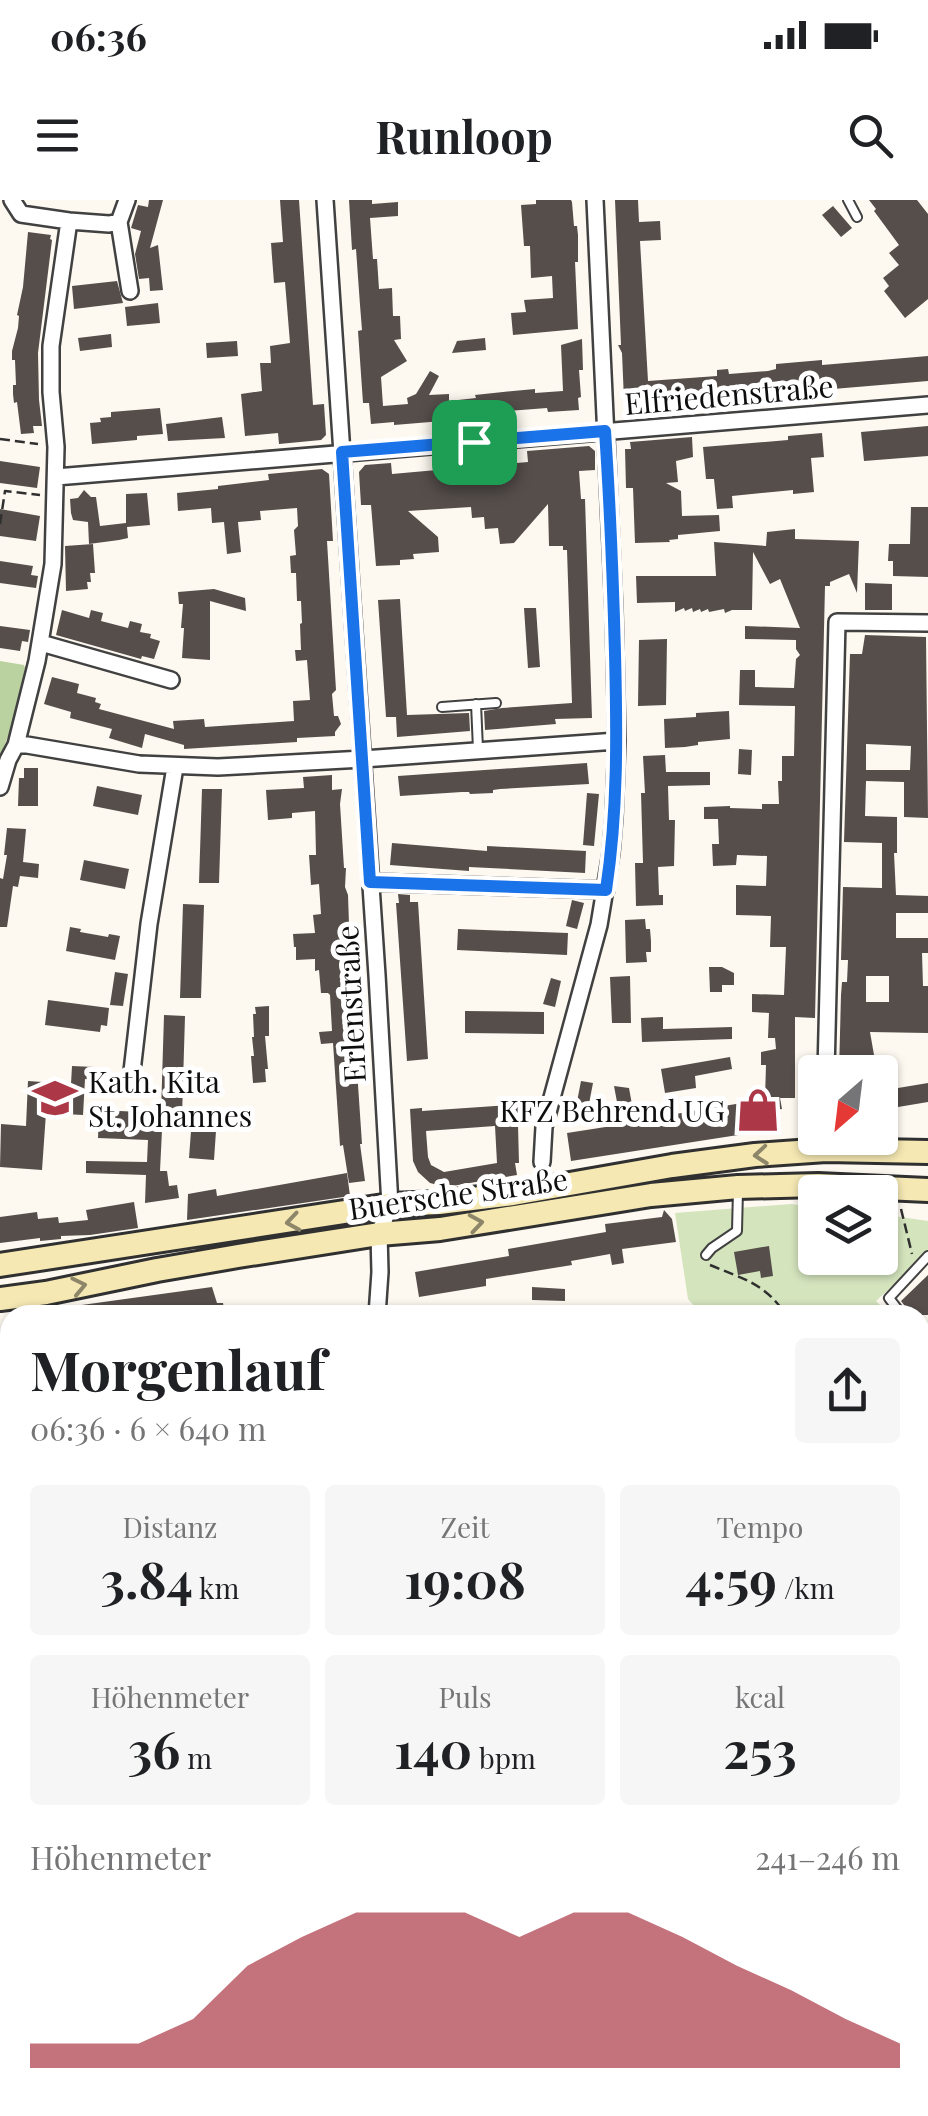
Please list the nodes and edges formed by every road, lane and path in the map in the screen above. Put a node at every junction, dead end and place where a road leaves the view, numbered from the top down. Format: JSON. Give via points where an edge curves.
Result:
{"nodes":[{"id":1,"x":12,"y":200,"type":"edge"},
{"id":2,"x":127,"y":200,"type":"edge"},
{"id":3,"x":325,"y":200,"type":"edge"},
{"id":4,"x":595,"y":200,"type":"edge"},
{"id":5,"x":848,"y":200,"type":"edge"},
{"id":6,"x":857,"y":217,"type":"dead end"},
{"id":7,"x":68,"y":221,"type":"junction"},
{"id":8,"x":119,"y":222,"type":"junction"},
{"id":9,"x":130,"y":290,"type":"dead end"},
{"id":10,"x":928,"y":405,"type":"edge"},
{"id":11,"x":605,"y":431,"type":"junction"},
{"id":12,"x":0,"y":439,"type":"edge"},
{"id":13,"x":56,"y":446,"type":"junction"},
{"id":14,"x":342,"y":452,"type":"junction"},
{"id":15,"x":56,"y":477,"type":"junction"},
{"id":16,"x":55,"y":497,"type":"junction"},
{"id":17,"x":0,"y":524,"type":"edge"},
{"id":18,"x":928,"y":623,"type":"edge"},
{"id":19,"x":41,"y":643,"type":"junction"},
{"id":20,"x":171,"y":680,"type":"dead end"},
{"id":21,"x":496,"y":702,"type":"dead end"},
{"id":22,"x":476,"y":704,"type":"junction"},
{"id":23,"x":442,"y":706,"type":"dead end"},
{"id":24,"x":617,"y":742,"type":"junction"},
{"id":25,"x":16,"y":746,"type":"junction"},
{"id":26,"x":478,"y":750,"type":"junction"},
{"id":27,"x":363,"y":759,"type":"junction"},
{"id":28,"x":176,"y":767,"type":"junction"},
{"id":29,"x":0,"y":787,"type":"edge"},
{"id":30,"x":370,"y":882,"type":"junction"},
{"id":31,"x":606,"y":890,"type":"junction"},
{"id":32,"x":826,"y":1055,"type":"edge"},
{"id":33,"x":131,"y":1080,"type":"dead end"},
{"id":34,"x":798,"y":1148,"type":"edge"},
{"id":35,"x":898,"y":1150,"type":"edge"},
{"id":36,"x":928,"y":1152,"type":"edge"},
{"id":37,"x":542,"y":1162,"type":"dead end"},
{"id":38,"x":798,"y":1186,"type":"edge"},
{"id":39,"x":738,"y":1187,"type":"junction"},
{"id":40,"x":898,"y":1188,"type":"edge"},
{"id":41,"x":928,"y":1190,"type":"edge"},
{"id":42,"x":898,"y":1198,"type":"edge"},
{"id":43,"x":390,"y":1206,"type":"junction"},
{"id":44,"x":379,"y":1234,"type":"junction"},
{"id":45,"x":706,"y":1255,"type":"joint"},
{"id":46,"x":928,"y":1256,"type":"edge"},
{"id":47,"x":0,"y":1265,"type":"edge"},
{"id":48,"x":914,"y":1271,"type":"junction"},
{"id":49,"x":0,"y":1299,"type":"edge"},
{"id":50,"x":378,"y":1305,"type":"edge"},
{"id":51,"x":780,"y":1305,"type":"edge"},
{"id":52,"x":894,"y":1305,"type":"edge"}],
"edges":[{"from":1,"to":7,"type":"street","via":[[21,214]]},
{"from":2,"to":8,"type":"street"},
{"from":3,"to":14,"type":"street","name":"Erlenstraße"},
{"from":4,"to":11,"type":"street"},
{"from":5,"to":6,"type":"lane"},
{"from":7,"to":8,"type":"street"},
{"from":7,"to":13,"type":"street","via":[[51,346]]},
{"from":8,"to":9,"type":"street"},
{"from":10,"to":11,"type":"street","name":"Elfriedenstraße"},
{"from":11,"to":14,"type":"street","name":"Elfriedenstraße"},
{"from":11,"to":24,"type":"street"},
{"from":12,"to":13,"type":"path"},
{"from":13,"to":15,"type":"street"},
{"from":14,"to":15,"type":"street","name":"Elfriedenstraße"},
{"from":14,"to":27,"type":"street","name":"Erlenstraße"},
{"from":15,"to":16,"type":"street"},
{"from":16,"to":17,"type":"path","via":[[5,491]]},
{"from":16,"to":19,"type":"street"},
{"from":18,"to":32,"type":"street","via":[[837,622]]},
{"from":19,"to":20,"type":"street"},
{"from":19,"to":25,"type":"street"},
{"from":21,"to":22,"type":"lane"},
{"from":22,"to":23,"type":"lane"},
{"from":22,"to":26,"type":"lane"},
{"from":24,"to":26,"type":"street"},
{"from":24,"to":31,"type":"street"},
{"from":25,"to":28,"type":"street"},
{"from":25,"to":29,"type":"street"},
{"from":26,"to":27,"type":"street"},
{"from":27,"to":28,"type":"street"},
{"from":27,"to":30,"type":"street","name":"Erlenstraße"},
{"from":28,"to":33,"type":"street"},
{"from":30,"to":31,"type":"street"},
{"from":30,"to":43,"type":"street","name":"Erlenstraße"},
{"from":31,"to":37,"type":"street","via":[[544,1127]]},
{"from":34,"to":43,"type":"main road","name":"Buersche Straße","one_way":true,"via":[[513,1194]]},
{"from":35,"to":36,"type":"main road","name":"Buersche Straße"},
{"from":38,"to":39,"type":"main road","name":"Buersche Straße"},
{"from":44,"to":39,"type":"main road","name":"Buersche Straße","one_way":true},
{"from":39,"to":45,"type":"lane","via":[[736,1232]]},
{"from":40,"to":41,"type":"main road","name":"Buersche Straße"},
{"from":42,"to":48,"type":"path"},
{"from":43,"to":44,"type":"street"},
{"from":43,"to":47,"type":"main road","name":"Buersche Straße","one_way":true},
{"from":49,"to":44,"type":"main road","name":"Buersche Straße","one_way":true,"via":[[40,1299],[157,1270]]},
{"from":44,"to":50,"type":"street"},
{"from":45,"to":51,"type":"path","via":[[710,1265],[753,1280]]},
{"from":46,"to":48,"type":"lane"},
{"from":48,"to":52,"type":"lane","via":[[889,1298]]}]}
